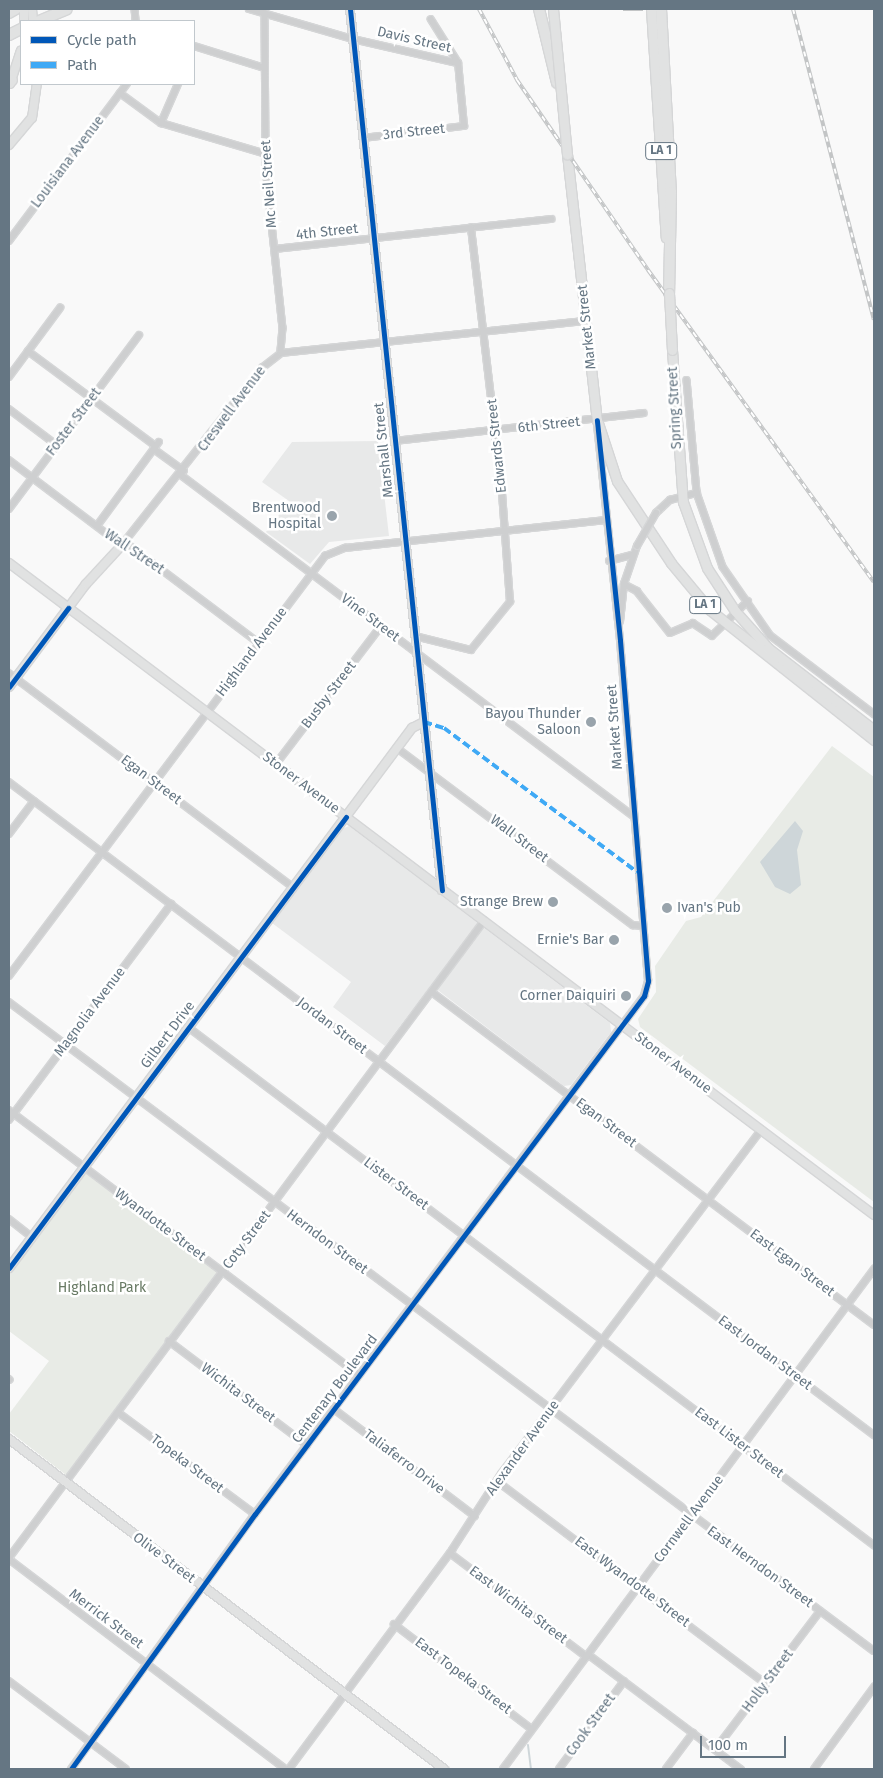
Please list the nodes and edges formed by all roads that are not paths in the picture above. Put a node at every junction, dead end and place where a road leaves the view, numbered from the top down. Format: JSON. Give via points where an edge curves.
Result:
{"nodes":[{"id":1,"x":16,"y":9,"type":"edge"},
{"id":2,"x":67,"y":9,"type":"edge"},
{"id":3,"x":249,"y":9,"type":"edge"},
{"id":4,"x":350,"y":9,"type":"edge"},
{"id":5,"x":539,"y":9,"type":"edge"},
{"id":6,"x":553,"y":9,"type":"edge"},
{"id":7,"x":651,"y":9,"type":"edge"},
{"id":8,"x":660,"y":9,"type":"edge"},
{"id":9,"x":9,"y":13,"type":"edge"},
{"id":10,"x":265,"y":13,"type":"junction"},
{"id":11,"x":41,"y":20,"type":"edge"},
{"id":12,"x":431,"y":20,"type":"dead end"},
{"id":13,"x":353,"y":39,"type":"junction"},
{"id":14,"x":195,"y":46,"type":"edge"},
{"id":15,"x":20,"y":54,"type":"edge"},
{"id":16,"x":458,"y":62,"type":"junction"},
{"id":17,"x":265,"y":68,"type":"junction"},
{"id":18,"x":10,"y":83,"type":"edge"},
{"id":19,"x":37,"y":85,"type":"edge"},
{"id":20,"x":126,"y":85,"type":"edge"},
{"id":21,"x":178,"y":85,"type":"edge"},
{"id":22,"x":120,"y":94,"type":"junction"},
{"id":23,"x":562,"y":106,"type":"junction"},
{"id":24,"x":161,"y":124,"type":"junction"},
{"id":25,"x":363,"y":138,"type":"junction"},
{"id":26,"x":9,"y":145,"type":"edge"},
{"id":27,"x":266,"y":154,"type":"junction"},
{"id":28,"x":551,"y":219,"type":"dead end"},
{"id":29,"x":471,"y":228,"type":"junction"},
{"id":30,"x":373,"y":239,"type":"junction"},
{"id":31,"x":9,"y":241,"type":"edge"},
{"id":32,"x":275,"y":249,"type":"junction"},
{"id":33,"x":670,"y":294,"type":"junction"},
{"id":34,"x":60,"y":308,"type":"dead end"},
{"id":35,"x":586,"y":322,"type":"junction"},
{"id":36,"x":483,"y":329,"type":"junction"},
{"id":37,"x":139,"y":335,"type":"dead end"},
{"id":38,"x":384,"y":340,"type":"junction"},
{"id":39,"x":28,"y":351,"type":"junction"},
{"id":40,"x":281,"y":353,"type":"junction"},
{"id":41,"x":9,"y":377,"type":"edge"},
{"id":42,"x":687,"y":380,"type":"dead end"},
{"id":43,"x":93,"y":398,"type":"junction"},
{"id":44,"x":9,"y":408,"type":"edge"},
{"id":45,"x":642,"y":413,"type":"dead end"},
{"id":46,"x":597,"y":420,"type":"junction"},
{"id":47,"x":496,"y":430,"type":"junction"},
{"id":48,"x":395,"y":441,"type":"junction"},
{"id":49,"x":57,"y":445,"type":"junction"},
{"id":50,"x":157,"y":446,"type":"junction"},
{"id":51,"x":9,"y":460,"type":"edge"},
{"id":52,"x":182,"y":473,"type":"junction"},
{"id":53,"x":32,"y":478,"type":"junction"},
{"id":54,"x":697,"y":493,"type":"junction"},
{"id":55,"x":683,"y":496,"type":"junction"},
{"id":56,"x":9,"y":509,"type":"edge"},
{"id":57,"x":605,"y":520,"type":"junction"},
{"id":58,"x":96,"y":526,"type":"junction"},
{"id":59,"x":506,"y":531,"type":"junction"},
{"id":60,"x":405,"y":542,"type":"junction"},
{"id":61,"x":123,"y":544,"type":"junction"},
{"id":62,"x":634,"y":553,"type":"junction"},
{"id":63,"x":609,"y":561,"type":"junction"},
{"id":64,"x":9,"y":563,"type":"edge"},
{"id":65,"x":311,"y":574,"type":"junction"},
{"id":66,"x":624,"y":584,"type":"junction"},
{"id":67,"x":748,"y":601,"type":"junction"},
{"id":68,"x":68,"y":608,"type":"junction"},
{"id":69,"x":735,"y":611,"type":"junction"},
{"id":70,"x":722,"y":623,"type":"junction"},
{"id":71,"x":381,"y":626,"type":"junction"},
{"id":72,"x":415,"y":636,"type":"junction"},
{"id":73,"x":620,"y":640,"type":"junction"},
{"id":74,"x":259,"y":643,"type":"junction"},
{"id":75,"x":417,"y":654,"type":"junction"},
{"id":76,"x":12,"y":675,"type":"edge"},
{"id":77,"x":9,"y":687,"type":"edge"},
{"id":78,"x":207,"y":712,"type":"junction"},
{"id":79,"x":874,"y":714,"type":"edge"},
{"id":80,"x":424,"y":722,"type":"junction"},
{"id":81,"x":874,"y":730,"type":"edge"},
{"id":82,"x":874,"y":740,"type":"edge"},
{"id":83,"x":397,"y":748,"type":"junction"},
{"id":84,"x":276,"y":764,"type":"junction"},
{"id":85,"x":430,"y":772,"type":"junction"},
{"id":86,"x":9,"y":782,"type":"edge"},
{"id":87,"x":154,"y":782,"type":"junction"},
{"id":88,"x":34,"y":801,"type":"junction"},
{"id":89,"x":632,"y":815,"type":"junction"},
{"id":90,"x":346,"y":816,"type":"junction"},
{"id":91,"x":9,"y":834,"type":"edge"},
{"id":92,"x":102,"y":852,"type":"junction"},
{"id":93,"x":293,"y":887,"type":"junction"},
{"id":94,"x":442,"y":890,"type":"junction"},
{"id":95,"x":171,"y":904,"type":"junction"},
{"id":96,"x":484,"y":921,"type":"junction"},
{"id":97,"x":642,"y":926,"type":"junction"},
{"id":98,"x":240,"y":957,"type":"junction"},
{"id":99,"x":9,"y":976,"type":"edge"},
{"id":100,"x":432,"y":992,"type":"junction"},
{"id":101,"x":9,"y":1002,"type":"edge"},
{"id":102,"x":623,"y":1026,"type":"junction"},
{"id":103,"x":188,"y":1027,"type":"junction"},
{"id":104,"x":66,"y":1045,"type":"junction"},
{"id":105,"x":380,"y":1062,"type":"junction"},
{"id":106,"x":570,"y":1096,"type":"junction"},
{"id":107,"x":136,"y":1098,"type":"junction"},
{"id":108,"x":11,"y":1112,"type":"edge"},
{"id":109,"x":9,"y":1120,"type":"edge"},
{"id":110,"x":761,"y":1130,"type":"junction"},
{"id":111,"x":327,"y":1132,"type":"junction"},
{"id":112,"x":517,"y":1166,"type":"junction"},
{"id":113,"x":84,"y":1167,"type":"junction"},
{"id":114,"x":709,"y":1200,"type":"junction"},
{"id":115,"x":275,"y":1202,"type":"junction"},
{"id":116,"x":874,"y":1215,"type":"edge"},
{"id":117,"x":9,"y":1219,"type":"edge"},
{"id":118,"x":465,"y":1236,"type":"junction"},
{"id":119,"x":32,"y":1237,"type":"junction"},
{"id":120,"x":9,"y":1268,"type":"edge"},
{"id":121,"x":874,"y":1269,"type":"edge"},
{"id":122,"x":656,"y":1270,"type":"junction"},
{"id":123,"x":223,"y":1272,"type":"junction"},
{"id":124,"x":412,"y":1305,"type":"junction"},
{"id":125,"x":848,"y":1305,"type":"junction"},
{"id":126,"x":874,"y":1325,"type":"edge"},
{"id":127,"x":604,"y":1340,"type":"junction"},
{"id":128,"x":169,"y":1341,"type":"junction"},
{"id":129,"x":360,"y":1375,"type":"junction"},
{"id":130,"x":796,"y":1376,"type":"junction"},
{"id":131,"x":334,"y":1409,"type":"junction"},
{"id":132,"x":550,"y":1410,"type":"junction"},
{"id":133,"x":119,"y":1413,"type":"junction"},
{"id":134,"x":874,"y":1435,"type":"edge"},
{"id":135,"x":9,"y":1439,"type":"edge"},
{"id":136,"x":307,"y":1445,"type":"junction"},
{"id":137,"x":744,"y":1446,"type":"junction"},
{"id":138,"x":497,"y":1481,"type":"junction"},
{"id":139,"x":66,"y":1483,"type":"junction"},
{"id":140,"x":255,"y":1514,"type":"junction"},
{"id":141,"x":475,"y":1516,"type":"junction"},
{"id":142,"x":691,"y":1516,"type":"junction"},
{"id":143,"x":874,"y":1545,"type":"edge"},
{"id":144,"x":450,"y":1553,"type":"junction"},
{"id":145,"x":9,"y":1558,"type":"edge"},
{"id":146,"x":639,"y":1586,"type":"junction"},
{"id":147,"x":203,"y":1587,"type":"junction"},
{"id":148,"x":820,"y":1611,"type":"junction"},
{"id":149,"x":394,"y":1624,"type":"junction"},
{"id":150,"x":874,"y":1650,"type":"edge"},
{"id":151,"x":588,"y":1656,"type":"junction"},
{"id":152,"x":148,"y":1664,"type":"junction"},
{"id":153,"x":9,"y":1681,"type":"edge"},
{"id":154,"x":624,"y":1681,"type":"junction"},
{"id":155,"x":766,"y":1684,"type":"junction"},
{"id":156,"x":874,"y":1687,"type":"edge"},
{"id":157,"x":344,"y":1694,"type":"junction"},
{"id":158,"x":532,"y":1729,"type":"junction"},
{"id":159,"x":692,"y":1733,"type":"junction"},
{"id":160,"x":90,"y":1742,"type":"junction"},
{"id":161,"x":715,"y":1750,"type":"junction"},
{"id":162,"x":71,"y":1769,"type":"edge"},
{"id":163,"x":126,"y":1769,"type":"edge"},
{"id":164,"x":288,"y":1769,"type":"edge"},
{"id":165,"x":444,"y":1769,"type":"edge"},
{"id":166,"x":503,"y":1769,"type":"edge"},
{"id":167,"x":559,"y":1769,"type":"edge"},
{"id":168,"x":666,"y":1769,"type":"edge"},
{"id":169,"x":740,"y":1769,"type":"edge"},
{"id":170,"x":814,"y":1769,"type":"edge"}],
"edges":[{"from":1,"to":9,"type":"highway"},
{"from":2,"to":11,"type":"highway"},
{"from":3,"to":10,"type":"street","name":"Davis Street"},
{"from":4,"to":13,"type":"street","name":"Marshall Street"},
{"from":5,"to":23,"type":"highway","bridge":true},
{"from":6,"to":23,"type":"main road","name":"Market Street","number":"LA 1","bridge":true},
{"from":7,"to":33,"type":"main road","name":"Spring Street","number":"LA 1"},
{"from":8,"to":33,"type":"highway","via":[[671,192]]},
{"from":10,"to":13,"type":"street","name":"Davis Street"},
{"from":10,"to":17,"type":"street","name":"Mc Neil Street"},
{"from":12,"to":16,"type":"street"},
{"from":13,"to":16,"type":"street","name":"Davis Street"},
{"from":13,"to":25,"type":"street","name":"Marshall Street"},
{"from":14,"to":17,"type":"street"},
{"from":15,"to":18,"type":"street"},
{"from":16,"to":25,"type":"street","name":"3rd Street","via":[[464,126]]},
{"from":17,"to":27,"type":"street","name":"Mc Neil Street"},
{"from":19,"to":26,"type":"street","via":[[32,118]]},
{"from":20,"to":22,"type":"street","name":"Louisiana Avenue"},
{"from":21,"to":24,"type":"street"},
{"from":22,"to":24,"type":"street"},
{"from":22,"to":31,"type":"street","name":"Louisiana Avenue"},
{"from":23,"to":35,"type":"main road","name":"Market Street","number":"LA 1","bridge":true},
{"from":24,"to":27,"type":"street"},
{"from":25,"to":30,"type":"street","name":"Marshall Street"},
{"from":27,"to":32,"type":"street","name":"Mc Neil Street"},
{"from":28,"to":29,"type":"street","name":"4th Street"},
{"from":29,"to":30,"type":"street","name":"4th Street"},
{"from":29,"to":36,"type":"street","name":"Edwards Street"},
{"from":30,"to":32,"type":"street","name":"4th Street"},
{"from":30,"to":38,"type":"street","name":"Marshall Street"},
{"from":32,"to":40,"type":"street","name":"Mc Neil Street"},
{"from":33,"to":55,"type":"main road","name":"Spring Street","number":"LA 1","bridge":true},
{"from":34,"to":39,"type":"street"},
{"from":35,"to":36,"type":"street"},
{"from":35,"to":46,"type":"main road","name":"Market Street","number":"LA 1"},
{"from":36,"to":38,"type":"street"},
{"from":36,"to":47,"type":"street","name":"Edwards Street"},
{"from":37,"to":43,"type":"street","name":"Foster Street"},
{"from":38,"to":40,"type":"street"},
{"from":38,"to":48,"type":"street","name":"Marshall Street"},
{"from":39,"to":41,"type":"street"},
{"from":39,"to":43,"type":"street","name":"Vine Street"},
{"from":40,"to":52,"type":"street","name":"Creswell Avenue","via":[[262,368]]},
{"from":42,"to":54,"type":"street"},
{"from":43,"to":49,"type":"street","name":"Foster Street"},
{"from":43,"to":50,"type":"street","name":"Vine Street"},
{"from":44,"to":49,"type":"street"},
{"from":45,"to":46,"type":"street","name":"6th Street"},
{"from":46,"to":47,"type":"street","name":"6th Street"},
{"from":46,"to":57,"type":"street","name":"Market Street"},
{"from":46,"to":70,"type":"main road","number":"LA 1","via":[[622,490],[680,575]]},
{"from":47,"to":48,"type":"street","name":"6th Street"},
{"from":47,"to":59,"type":"street","name":"Edwards Street"},
{"from":48,"to":60,"type":"street","name":"Marshall Street"},
{"from":49,"to":53,"type":"street","name":"Foster Street"},
{"from":50,"to":52,"type":"street","name":"Vine Street"},
{"from":50,"to":58,"type":"street"},
{"from":51,"to":53,"type":"street","name":"Wall Street"},
{"from":52,"to":61,"type":"street","name":"Creswell Avenue"},
{"from":52,"to":65,"type":"street","name":"Vine Street"},
{"from":53,"to":56,"type":"street","name":"Foster Street"},
{"from":53,"to":58,"type":"street","name":"Wall Street"},
{"from":54,"to":55,"type":"street"},
{"from":54,"to":67,"type":"street","via":[[723,567]]},
{"from":55,"to":62,"type":"street","bridge":true,"via":[[665,502]]},
{"from":55,"to":69,"type":"main road","name":"Spring Street","number":"LA 1","via":[[701,556]]},
{"from":57,"to":59,"type":"street","name":"Highland Avenue"},
{"from":57,"to":63,"type":"street","name":"Market Street"},
{"from":58,"to":61,"type":"street","name":"Wall Street"},
{"from":59,"to":60,"type":"street","name":"Highland Avenue"},
{"from":59,"to":72,"type":"street","name":"Edwards Street","via":[[510,602],[471,650]]},
{"from":60,"to":65,"type":"street","name":"Highland Avenue","via":[[338,549],[325,556]]},
{"from":60,"to":72,"type":"street","name":"Marshall Street"},
{"from":61,"to":68,"type":"street","name":"Creswell Avenue"},
{"from":61,"to":74,"type":"street","name":"Wall Street"},
{"from":62,"to":63,"type":"street","via":[[626,560]]},
{"from":62,"to":66,"type":"street"},
{"from":63,"to":73,"type":"street","name":"Market Street"},
{"from":64,"to":68,"type":"street","name":"Stoner Avenue"},
{"from":65,"to":71,"type":"street","name":"Vine Street"},
{"from":65,"to":74,"type":"street","name":"Highland Avenue"},
{"from":66,"to":70,"type":"street","via":[[637,591],[668,633],[693,623],[712,636]]},
{"from":66,"to":73,"type":"street"},
{"from":67,"to":69,"type":"street"},
{"from":67,"to":79,"type":"street","via":[[760,622],[783,647]]},
{"from":68,"to":76,"type":"street","name":"Creswell Avenue"},
{"from":68,"to":78,"type":"street","name":"Stoner Avenue"},
{"from":69,"to":70,"type":"street"},
{"from":69,"to":81,"type":"main road","name":"Spring Street","number":"LA 1","via":[[785,662]]},
{"from":70,"to":82,"type":"main road","number":"LA 1"},
{"from":71,"to":75,"type":"street","name":"Vine Street"},
{"from":71,"to":84,"type":"street","name":"Busby Street"},
{"from":72,"to":75,"type":"street","name":"Marshall Street"},
{"from":73,"to":89,"type":"street","name":"Market Street"},
{"from":74,"to":78,"type":"street","name":"Highland Avenue"},
{"from":75,"to":80,"type":"street","name":"Marshall Street"},
{"from":75,"to":89,"type":"street","name":"Vine Street"},
{"from":76,"to":77,"type":"street","name":"Creswell Avenue"},
{"from":76,"to":87,"type":"street","name":"Egan Street"},
{"from":78,"to":84,"type":"street","name":"Stoner Avenue"},
{"from":78,"to":87,"type":"street","name":"Highland Avenue"},
{"from":80,"to":83,"type":"street","name":"Gilbert Drive","via":[[412,728]]},
{"from":80,"to":85,"type":"street","name":"Marshall Street"},
{"from":83,"to":85,"type":"street","name":"Wall Street"},
{"from":83,"to":90,"type":"street","name":"Gilbert Drive"},
{"from":84,"to":90,"type":"street","name":"Stoner Avenue"},
{"from":85,"to":94,"type":"street","name":"Marshall Street"},
{"from":85,"to":97,"type":"street","name":"Wall Street","via":[[633,925]]},
{"from":86,"to":88,"type":"street","name":"Jordan Street"},
{"from":87,"to":92,"type":"street","name":"Highland Avenue"},
{"from":87,"to":93,"type":"street","name":"Egan Street"},
{"from":88,"to":91,"type":"street"},
{"from":88,"to":92,"type":"street","name":"Jordan Street"},
{"from":89,"to":97,"type":"street","name":"Market Street"},
{"from":90,"to":93,"type":"street","name":"Gilbert Drive"},
{"from":90,"to":94,"type":"street","name":"Stoner Avenue"},
{"from":92,"to":95,"type":"street","name":"Jordan Street"},
{"from":92,"to":99,"type":"street","name":"Highland Avenue"},
{"from":93,"to":98,"type":"street","name":"Gilbert Drive"},
{"from":94,"to":96,"type":"street","name":"Stoner Avenue"},
{"from":95,"to":98,"type":"street","name":"Jordan Street"},
{"from":95,"to":104,"type":"street","name":"Magnolia Avenue"},
{"from":96,"to":100,"type":"street","name":"Coty Street"},
{"from":96,"to":102,"type":"street","name":"Stoner Avenue"},
{"from":97,"to":102,"type":"street","name":"Market Street","via":[[648,986]]},
{"from":98,"to":103,"type":"street","name":"Gilbert Drive"},
{"from":98,"to":105,"type":"street","name":"Jordan Street"},
{"from":100,"to":105,"type":"street","name":"Coty Street"},
{"from":100,"to":106,"type":"street","name":"Egan Street"},
{"from":101,"to":104,"type":"street","name":"Herndon Street"},
{"from":102,"to":106,"type":"street","name":"Centenary Boulevard"},
{"from":102,"to":110,"type":"street","name":"Stoner Avenue"},
{"from":103,"to":107,"type":"street","name":"Gilbert Drive"},
{"from":103,"to":111,"type":"street","name":"Lister Street"},
{"from":104,"to":107,"type":"street","name":"Herndon Street"},
{"from":104,"to":108,"type":"street","name":"Magnolia Avenue"},
{"from":105,"to":111,"type":"street","name":"Coty Street"},
{"from":105,"to":112,"type":"street","name":"Jordan Street"},
{"from":106,"to":112,"type":"street","name":"Centenary Boulevard"},
{"from":106,"to":114,"type":"street","name":"Egan Street"},
{"from":107,"to":113,"type":"street","name":"Gilbert Drive"},
{"from":107,"to":115,"type":"street","name":"Herndon Street"},
{"from":108,"to":109,"type":"street","name":"Magnolia Avenue"},
{"from":108,"to":113,"type":"street","name":"Wyandotte Street"},
{"from":110,"to":114,"type":"street","name":"Alexander Avenue"},
{"from":110,"to":116,"type":"street","name":"Stoner Avenue"},
{"from":111,"to":115,"type":"street","name":"Coty Street"},
{"from":111,"to":118,"type":"street","name":"Lister Street"},
{"from":112,"to":118,"type":"street","name":"Centenary Boulevard"},
{"from":112,"to":122,"type":"street","name":"Jordan Street"},
{"from":113,"to":119,"type":"street","name":"Gilbert Drive"},
{"from":113,"to":123,"type":"street","name":"Wyandotte Street"},
{"from":114,"to":122,"type":"street","name":"Alexander Avenue"},
{"from":114,"to":125,"type":"street","name":"East Egan Street"},
{"from":115,"to":123,"type":"street","name":"Coty Street"},
{"from":115,"to":124,"type":"street","name":"Herndon Street"},
{"from":117,"to":119,"type":"street"},
{"from":118,"to":124,"type":"street","name":"Centenary Boulevard"},
{"from":118,"to":127,"type":"street","name":"Lister Street"},
{"from":119,"to":120,"type":"street","name":"Gilbert Drive"},
{"from":121,"to":125,"type":"street","name":"Cornwell Avenue"},
{"from":122,"to":127,"type":"street","name":"Alexander Avenue"},
{"from":122,"to":130,"type":"street","name":"East Jordan Street"},
{"from":123,"to":128,"type":"street","name":"Coty Street"},
{"from":123,"to":129,"type":"street","name":"Wyandotte Street"},
{"from":124,"to":129,"type":"street","name":"Centenary Boulevard"},
{"from":124,"to":132,"type":"street","name":"Herndon Street"},
{"from":125,"to":126,"type":"street","name":"East Egan Street"},
{"from":125,"to":130,"type":"street","name":"Cornwell Avenue"},
{"from":127,"to":132,"type":"street","name":"Alexander Avenue"},
{"from":127,"to":137,"type":"street","name":"East Lister Street"},
{"from":128,"to":133,"type":"street","name":"Coty Street"},
{"from":128,"to":136,"type":"street","name":"Wichita Street"},
{"from":129,"to":131,"type":"street","name":"Centenary Boulevard"},
{"from":130,"to":134,"type":"street","name":"East Jordan Street"},
{"from":130,"to":137,"type":"street","name":"Cornwell Avenue"},
{"from":131,"to":136,"type":"street","name":"Centenary Boulevard"},
{"from":131,"to":141,"type":"street","name":"Taliaferro Drive"},
{"from":132,"to":138,"type":"street","name":"Alexander Avenue"},
{"from":132,"to":142,"type":"street","name":"East Herndon Street"},
{"from":133,"to":139,"type":"street","name":"Coty Street"},
{"from":133,"to":140,"type":"street","name":"Topeka Street"},
{"from":135,"to":139,"type":"street","name":"Olive Street"},
{"from":136,"to":140,"type":"street","name":"Centenary Boulevard"},
{"from":137,"to":142,"type":"street","name":"Cornwell Avenue"},
{"from":137,"to":143,"type":"street","name":"East Lister Street"},
{"from":138,"to":141,"type":"street","name":"Alexander Avenue"},
{"from":138,"to":146,"type":"street","name":"East Wyandotte Street"},
{"from":139,"to":145,"type":"street","name":"Coty Street"},
{"from":139,"to":147,"type":"street","name":"Olive Street"},
{"from":140,"to":147,"type":"street","name":"Centenary Boulevard"},
{"from":141,"to":144,"type":"street","name":"Alexander Avenue"},
{"from":142,"to":146,"type":"street","name":"Cornwell Avenue"},
{"from":142,"to":148,"type":"street","name":"East Herndon Street"},
{"from":144,"to":149,"type":"street","name":"Alexander Avenue"},
{"from":144,"to":151,"type":"street","name":"East Wichita Street"},
{"from":145,"to":152,"type":"street","name":"Merrick Street"},
{"from":146,"to":151,"type":"street","name":"Cornwell Avenue"},
{"from":146,"to":155,"type":"street","name":"East Wyandotte Street"},
{"from":147,"to":152,"type":"street","name":"Centenary Boulevard"},
{"from":147,"to":157,"type":"street","name":"Olive Street"},
{"from":148,"to":150,"type":"street","name":"East Herndon Street"},
{"from":148,"to":155,"type":"street","name":"Holly Street"},
{"from":149,"to":157,"type":"street","name":"Alexander Avenue"},
{"from":149,"to":158,"type":"street","name":"East Topeka Street"},
{"from":151,"to":154,"type":"street","name":"East Wichita Street"},
{"from":151,"to":158,"type":"street","name":"Cornwell Avenue"},
{"from":152,"to":160,"type":"street","name":"Centenary Boulevard"},
{"from":152,"to":164,"type":"street","name":"Merrick Street"},
{"from":153,"to":160,"type":"street"},
{"from":154,"to":159,"type":"street","name":"East Wichita Street"},
{"from":154,"to":167,"type":"street","name":"Cook Street"},
{"from":155,"to":161,"type":"street","name":"Holly Street"},
{"from":156,"to":170,"type":"street"},
{"from":157,"to":164,"type":"street","name":"Alexander Avenue"},
{"from":157,"to":165,"type":"street","name":"Olive Street"},
{"from":158,"to":166,"type":"street","name":"Cornwell Avenue"},
{"from":159,"to":161,"type":"street","name":"East Wichita Street"},
{"from":159,"to":168,"type":"street"},
{"from":160,"to":162,"type":"street","name":"Centenary Boulevard"},
{"from":160,"to":163,"type":"street"},
{"from":161,"to":169,"type":"street","name":"East Wichita Street"}]}
